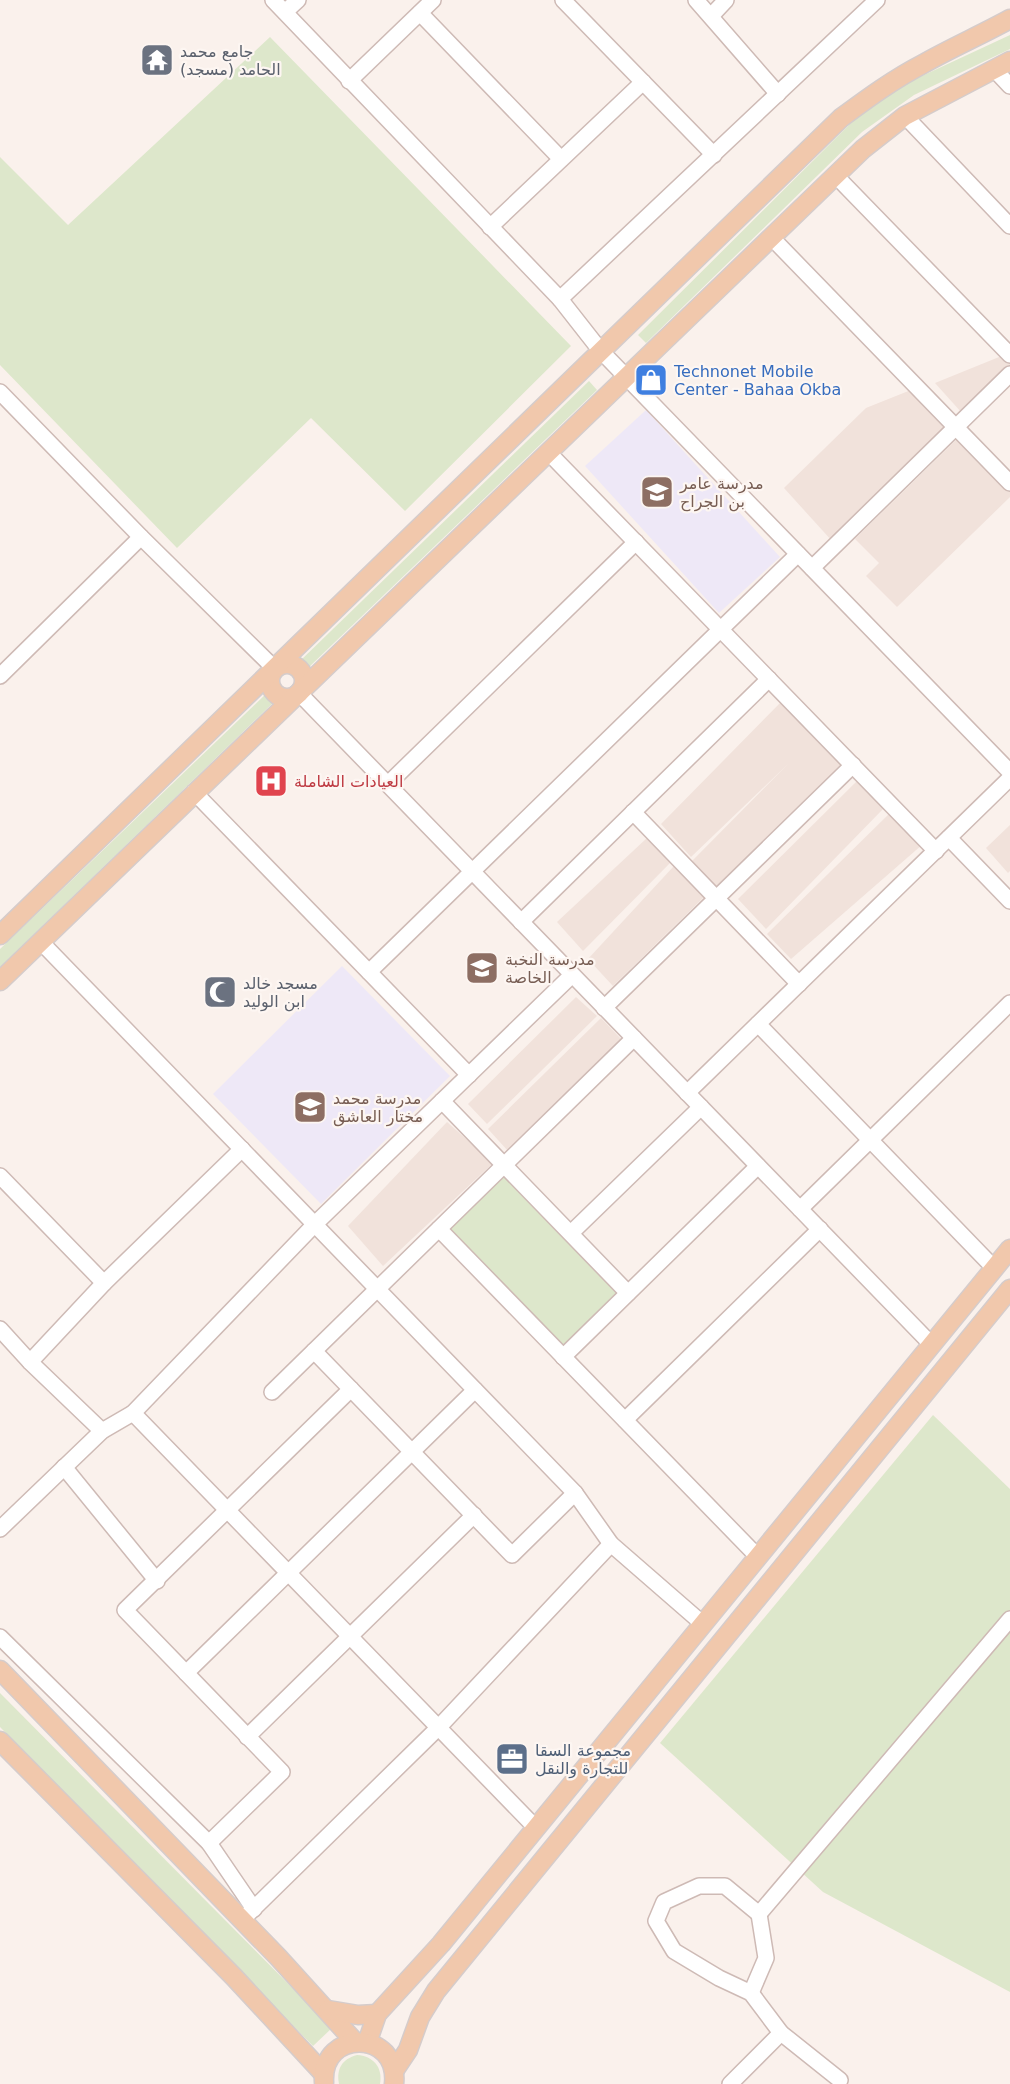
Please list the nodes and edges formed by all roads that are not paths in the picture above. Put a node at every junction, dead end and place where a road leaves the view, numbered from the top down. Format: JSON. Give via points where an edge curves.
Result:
{"nodes":[{"id":1,"x":273,"y":0,"type":"edge"},
{"id":2,"x":298,"y":0,"type":"edge"},
{"id":3,"x":433,"y":0,"type":"edge"},
{"id":4,"x":696,"y":0,"type":"edge"},
{"id":5,"x":726,"y":0,"type":"edge"},
{"id":6,"x":877,"y":0,"type":"edge"},
{"id":7,"x":574,"y":3,"type":"edge"},
{"id":8,"x":285,"y":12,"type":"junction"},
{"id":9,"x":420,"y":13,"type":"junction"},
{"id":10,"x":711,"y":16,"type":"junction"},
{"id":11,"x":1010,"y":19,"type":"edge"},
{"id":12,"x":1002,"y":65,"type":"edge"},
{"id":13,"x":349,"y":81,"type":"junction"},
{"id":14,"x":643,"y":82,"type":"junction"},
{"id":15,"x":1010,"y":86,"type":"edge"},
{"id":16,"x":778,"y":94,"type":"junction"},
{"id":17,"x":905,"y":116,"type":"junction"},
{"id":18,"x":714,"y":155,"type":"junction"},
{"id":19,"x":561,"y":159,"type":"junction"},
{"id":20,"x":835,"y":175,"type":"junction"},
{"id":21,"x":1010,"y":226,"type":"edge"},
{"id":22,"x":490,"y":227,"type":"junction"},
{"id":23,"x":772,"y":238,"type":"junction"},
{"id":24,"x":560,"y":299,"type":"junction"},
{"id":25,"x":600,"y":350,"type":"junction"},
{"id":26,"x":1010,"y":355,"type":"edge"},
{"id":27,"x":1010,"y":374,"type":"edge"},
{"id":28,"x":627,"y":377,"type":"junction"},
{"id":29,"x":0,"y":392,"type":"edge"},
{"id":30,"x":956,"y":427,"type":"junction"},
{"id":31,"x":548,"y":452,"type":"junction"},
{"id":32,"x":1010,"y":483,"type":"edge"},
{"id":33,"x":141,"y":537,"type":"junction"},
{"id":34,"x":636,"y":542,"type":"junction"},
{"id":35,"x":798,"y":554,"type":"junction"},
{"id":36,"x":812,"y":568,"type":"junction"},
{"id":37,"x":720,"y":629,"type":"junction"},
{"id":38,"x":275,"y":669,"type":"junction"},
{"id":39,"x":0,"y":676,"type":"edge"},
{"id":40,"x":770,"y":680,"type":"junction"},
{"id":41,"x":299,"y":693,"type":"junction"},
{"id":42,"x":852,"y":765,"type":"junction"},
{"id":43,"x":1010,"y":772,"type":"edge"},
{"id":44,"x":1010,"y":778,"type":"edge"},
{"id":45,"x":387,"y":784,"type":"junction"},
{"id":46,"x":194,"y":792,"type":"junction"},
{"id":47,"x":633,"y":813,"type":"junction"},
{"id":48,"x":949,"y":838,"type":"junction"},
{"id":49,"x":936,"y":850,"type":"junction"},
{"id":50,"x":472,"y":871,"type":"junction"},
{"id":51,"x":716,"y":898,"type":"junction"},
{"id":52,"x":1010,"y":901,"type":"edge"},
{"id":53,"x":521,"y":922,"type":"junction"},
{"id":54,"x":0,"y":935,"type":"edge"},
{"id":55,"x":40,"y":942,"type":"junction"},
{"id":56,"x":369,"y":972,"type":"junction"},
{"id":57,"x":572,"y":975,"type":"junction"},
{"id":58,"x":0,"y":981,"type":"edge"},
{"id":59,"x":799,"y":984,"type":"junction"},
{"id":60,"x":1010,"y":1003,"type":"edge"},
{"id":61,"x":604,"y":1008,"type":"junction"},
{"id":62,"x":758,"y":1024,"type":"junction"},
{"id":63,"x":634,"y":1038,"type":"junction"},
{"id":64,"x":469,"y":1075,"type":"junction"},
{"id":65,"x":687,"y":1093,"type":"junction"},
{"id":66,"x":442,"y":1101,"type":"junction"},
{"id":67,"x":700,"y":1107,"type":"junction"},
{"id":68,"x":870,"y":1140,"type":"junction"},
{"id":69,"x":242,"y":1149,"type":"junction"},
{"id":70,"x":504,"y":1165,"type":"junction"},
{"id":71,"x":758,"y":1166,"type":"junction"},
{"id":72,"x":0,"y":1176,"type":"edge"},
{"id":73,"x":800,"y":1209,"type":"junction"},
{"id":74,"x":315,"y":1224,"type":"junction"},
{"id":75,"x":439,"y":1229,"type":"junction"},
{"id":76,"x":820,"y":1229,"type":"junction"},
{"id":77,"x":571,"y":1233,"type":"junction"},
{"id":78,"x":1010,"y":1250,"type":"edge"},
{"id":79,"x":994,"y":1269,"type":"junction"},
{"id":80,"x":104,"y":1283,"type":"junction"},
{"id":81,"x":377,"y":1289,"type":"junction"},
{"id":82,"x":1010,"y":1289,"type":"edge"},
{"id":83,"x":628,"y":1293,"type":"junction"},
{"id":84,"x":0,"y":1329,"type":"edge"},
{"id":85,"x":932,"y":1345,"type":"junction"},
{"id":86,"x":314,"y":1351,"type":"junction"},
{"id":87,"x":563,"y":1357,"type":"junction"},
{"id":88,"x":30,"y":1362,"type":"junction"},
{"id":89,"x":351,"y":1389,"type":"junction"},
{"id":90,"x":475,"y":1390,"type":"junction"},
{"id":91,"x":272,"y":1392,"type":"dead end"},
{"id":92,"x":133,"y":1413,"type":"junction"},
{"id":93,"x":625,"y":1420,"type":"junction"},
{"id":94,"x":102,"y":1431,"type":"junction"},
{"id":95,"x":412,"y":1452,"type":"junction"},
{"id":96,"x":64,"y":1467,"type":"junction"},
{"id":97,"x":575,"y":1492,"type":"junction"},
{"id":98,"x":228,"y":1509,"type":"junction"},
{"id":99,"x":474,"y":1515,"type":"junction"},
{"id":100,"x":0,"y":1529,"type":"edge"},
{"id":101,"x":611,"y":1544,"type":"junction"},
{"id":102,"x":758,"y":1557,"type":"junction"},
{"id":103,"x":289,"y":1572,"type":"junction"},
{"id":104,"x":157,"y":1581,"type":"junction"},
{"id":105,"x":1010,"y":1619,"type":"edge"},
{"id":106,"x":703,"y":1624,"type":"junction"},
{"id":107,"x":350,"y":1636,"type":"junction"},
{"id":108,"x":0,"y":1637,"type":"edge"},
{"id":109,"x":0,"y":1670,"type":"edge"},
{"id":110,"x":186,"y":1673,"type":"junction"},
{"id":111,"x":439,"y":1728,"type":"junction"},
{"id":112,"x":248,"y":1737,"type":"junction"},
{"id":113,"x":0,"y":1741,"type":"edge"},
{"id":114,"x":537,"y":1828,"type":"junction"},
{"id":115,"x":209,"y":1843,"type":"junction"},
{"id":116,"x":248,"y":1914,"type":"junction"},
{"id":117,"x":759,"y":1914,"type":"junction"},
{"id":118,"x":751,"y":1994,"type":"junction"},
{"id":119,"x":328,"y":2010,"type":"junction"},
{"id":120,"x":377,"y":2014,"type":"junction"},
{"id":121,"x":781,"y":2033,"type":"junction"},
{"id":122,"x":361,"y":2042,"type":"junction"},
{"id":123,"x":324,"y":2079,"type":"edge"},
{"id":124,"x":395,"y":2080,"type":"edge"},
{"id":125,"x":840,"y":2080,"type":"dead end"},
{"id":126,"x":730,"y":2084,"type":"edge"}],
"edges":[{"from":1,"to":8,"type":"street"},
{"from":2,"to":8,"type":"street"},
{"from":3,"to":9,"type":"street"},
{"from":4,"to":10,"type":"street"},
{"from":5,"to":10,"type":"street"},
{"from":6,"to":16,"type":"street"},
{"from":7,"to":14,"type":"street"},
{"from":8,"to":13,"type":"street"},
{"from":9,"to":13,"type":"street"},
{"from":9,"to":19,"type":"street"},
{"from":10,"to":16,"type":"street"},
{"from":11,"to":25,"type":"main road","via":[[884,86],[841,118]]},
{"from":12,"to":15,"type":"street"},
{"from":12,"to":17,"type":"main road"},
{"from":13,"to":22,"type":"street"},
{"from":14,"to":18,"type":"street"},
{"from":14,"to":19,"type":"street"},
{"from":16,"to":18,"type":"street"},
{"from":17,"to":20,"type":"main road"},
{"from":17,"to":21,"type":"street"},
{"from":18,"to":24,"type":"street"},
{"from":19,"to":22,"type":"street"},
{"from":20,"to":23,"type":"main road"},
{"from":20,"to":26,"type":"street"},
{"from":22,"to":24,"type":"street"},
{"from":23,"to":28,"type":"main road"},
{"from":23,"to":30,"type":"street"},
{"from":24,"to":25,"type":"street"},
{"from":25,"to":28,"type":"street"},
{"from":25,"to":38,"type":"main road"},
{"from":27,"to":30,"type":"street"},
{"from":28,"to":31,"type":"main road"},
{"from":28,"to":35,"type":"street"},
{"from":29,"to":33,"type":"street"},
{"from":30,"to":32,"type":"street"},
{"from":30,"to":36,"type":"street"},
{"from":31,"to":34,"type":"street"},
{"from":31,"to":41,"type":"main road"},
{"from":33,"to":38,"type":"street"},
{"from":33,"to":39,"type":"street"},
{"from":34,"to":37,"type":"street"},
{"from":34,"to":45,"type":"street"},
{"from":35,"to":36,"type":"street"},
{"from":35,"to":37,"type":"street"},
{"from":36,"to":43,"type":"street"},
{"from":37,"to":40,"type":"street"},
{"from":37,"to":50,"type":"street"},
{"from":38,"to":41,"type":"main road","via":[[287,664],[299,669],[304,681]]},
{"from":38,"to":54,"type":"main road"},
{"from":40,"to":42,"type":"street"},
{"from":40,"to":47,"type":"street"},
{"from":41,"to":45,"type":"street"},
{"from":41,"to":46,"type":"main road"},
{"from":42,"to":49,"type":"street"},
{"from":42,"to":51,"type":"street"},
{"from":44,"to":48,"type":"street"},
{"from":45,"to":50,"type":"street"},
{"from":46,"to":55,"type":"main road"},
{"from":46,"to":56,"type":"street"},
{"from":47,"to":51,"type":"street"},
{"from":47,"to":53,"type":"street"},
{"from":48,"to":49,"type":"street"},
{"from":48,"to":52,"type":"street"},
{"from":49,"to":59,"type":"street"},
{"from":50,"to":53,"type":"street"},
{"from":50,"to":56,"type":"street"},
{"from":51,"to":59,"type":"street"},
{"from":51,"to":61,"type":"street"},
{"from":53,"to":57,"type":"street"},
{"from":55,"to":58,"type":"main road"},
{"from":55,"to":69,"type":"street"},
{"from":56,"to":64,"type":"street"},
{"from":57,"to":61,"type":"street"},
{"from":57,"to":64,"type":"street"},
{"from":59,"to":62,"type":"street"},
{"from":60,"to":68,"type":"street"},
{"from":61,"to":63,"type":"street"},
{"from":62,"to":65,"type":"street"},
{"from":62,"to":68,"type":"street"},
{"from":63,"to":65,"type":"street"},
{"from":63,"to":70,"type":"street"},
{"from":64,"to":66,"type":"street"},
{"from":65,"to":67,"type":"street"},
{"from":66,"to":70,"type":"street"},
{"from":66,"to":74,"type":"street"},
{"from":67,"to":71,"type":"street"},
{"from":67,"to":77,"type":"street"},
{"from":68,"to":73,"type":"street"},
{"from":68,"to":79,"type":"street"},
{"from":69,"to":74,"type":"street"},
{"from":69,"to":80,"type":"street"},
{"from":70,"to":75,"type":"street"},
{"from":70,"to":77,"type":"street"},
{"from":71,"to":73,"type":"street"},
{"from":71,"to":83,"type":"street"},
{"from":72,"to":80,"type":"street"},
{"from":73,"to":76,"type":"street"},
{"from":74,"to":81,"type":"street"},
{"from":74,"to":92,"type":"street"},
{"from":75,"to":81,"type":"street"},
{"from":75,"to":87,"type":"street"},
{"from":76,"to":85,"type":"street"},
{"from":76,"to":93,"type":"street"},
{"from":77,"to":83,"type":"street"},
{"from":78,"to":79,"type":"main road"},
{"from":79,"to":85,"type":"main road"},
{"from":80,"to":88,"type":"street"},
{"from":81,"to":86,"type":"street"},
{"from":81,"to":90,"type":"street"},
{"from":82,"to":124,"type":"main road","via":[[436,1991],[420,2017]]},
{"from":83,"to":87,"type":"street"},
{"from":84,"to":88,"type":"street"},
{"from":85,"to":102,"type":"main road"},
{"from":86,"to":89,"type":"street"},
{"from":86,"to":91,"type":"street"},
{"from":87,"to":93,"type":"street"},
{"from":88,"to":94,"type":"street"},
{"from":89,"to":95,"type":"street"},
{"from":89,"to":98,"type":"street"},
{"from":90,"to":95,"type":"street"},
{"from":90,"to":97,"type":"street"},
{"from":92,"to":94,"type":"street"},
{"from":92,"to":98,"type":"street"},
{"from":93,"to":102,"type":"street"},
{"from":94,"to":96,"type":"street"},
{"from":95,"to":99,"type":"street"},
{"from":95,"to":103,"type":"street"},
{"from":96,"to":100,"type":"street"},
{"from":96,"to":104,"type":"street"},
{"from":97,"to":99,"type":"street","via":[[512,1555]]},
{"from":97,"to":101,"type":"street"},
{"from":98,"to":103,"type":"street"},
{"from":98,"to":104,"type":"street"},
{"from":99,"to":107,"type":"street"},
{"from":101,"to":106,"type":"street"},
{"from":101,"to":111,"type":"street"},
{"from":102,"to":106,"type":"main road"},
{"from":103,"to":107,"type":"street"},
{"from":103,"to":110,"type":"street"},
{"from":104,"to":110,"type":"street","via":[[124,1610]]},
{"from":105,"to":117,"type":"street"},
{"from":106,"to":114,"type":"main road"},
{"from":107,"to":111,"type":"street"},
{"from":107,"to":112,"type":"street"},
{"from":108,"to":115,"type":"street"},
{"from":109,"to":116,"type":"main road"},
{"from":110,"to":112,"type":"street"},
{"from":111,"to":114,"type":"street"},
{"from":111,"to":116,"type":"street"},
{"from":112,"to":115,"type":"street","via":[[282,1772]]},
{"from":113,"to":123,"type":"main road","via":[[234,1977]]},
{"from":114,"to":120,"type":"main road"},
{"from":115,"to":116,"type":"street"},
{"from":116,"to":119,"type":"main road"},
{"from":117,"to":118,"type":"street","via":[[766,1958]]},
{"from":117,"to":118,"type":"street","via":[[725,1886],[699,1886],[664,1902],[656,1921],[674,1951]]},
{"from":118,"to":121,"type":"street"},
{"from":119,"to":120,"type":"main road"},
{"from":119,"to":122,"type":"main road"},
{"from":120,"to":122,"type":"main road"},
{"from":121,"to":125,"type":"street"},
{"from":121,"to":126,"type":"street"},
{"from":122,"to":123,"type":"main road","via":[[344,2045],[334,2052],[327,2062]]},
{"from":122,"to":124,"type":"main road","via":[[385,2053]]}]}
